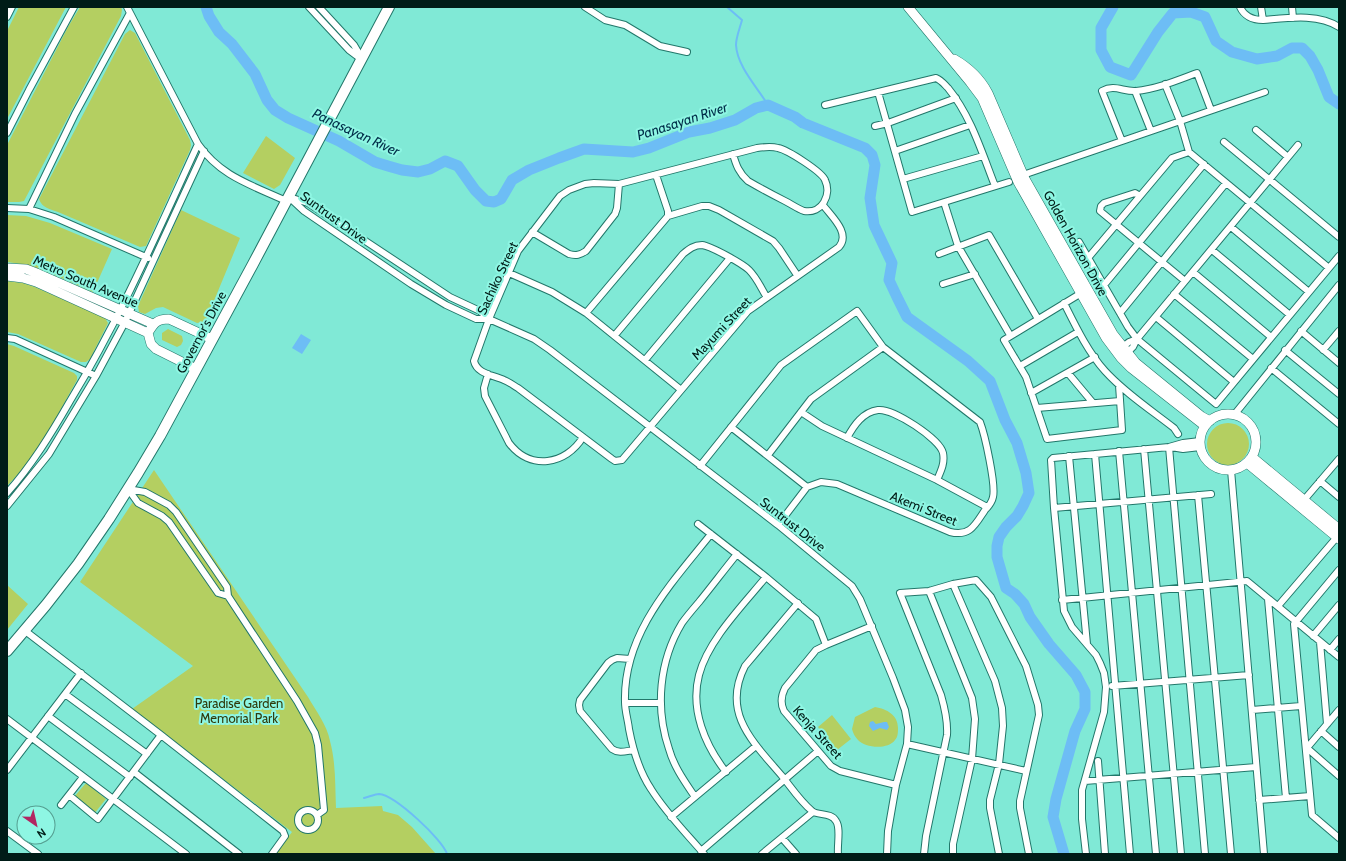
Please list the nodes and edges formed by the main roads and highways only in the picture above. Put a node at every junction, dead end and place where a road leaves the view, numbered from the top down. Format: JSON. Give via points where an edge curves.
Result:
{"nodes":[{"id":1,"x":389,"y":7,"type":"edge"},
{"id":2,"x":7,"y":651,"type":"edge"}],
"edges":[{"from":1,"to":2,"type":"main road","name":"Governor's Drive","via":[[160,436],[78,564]]}]}
